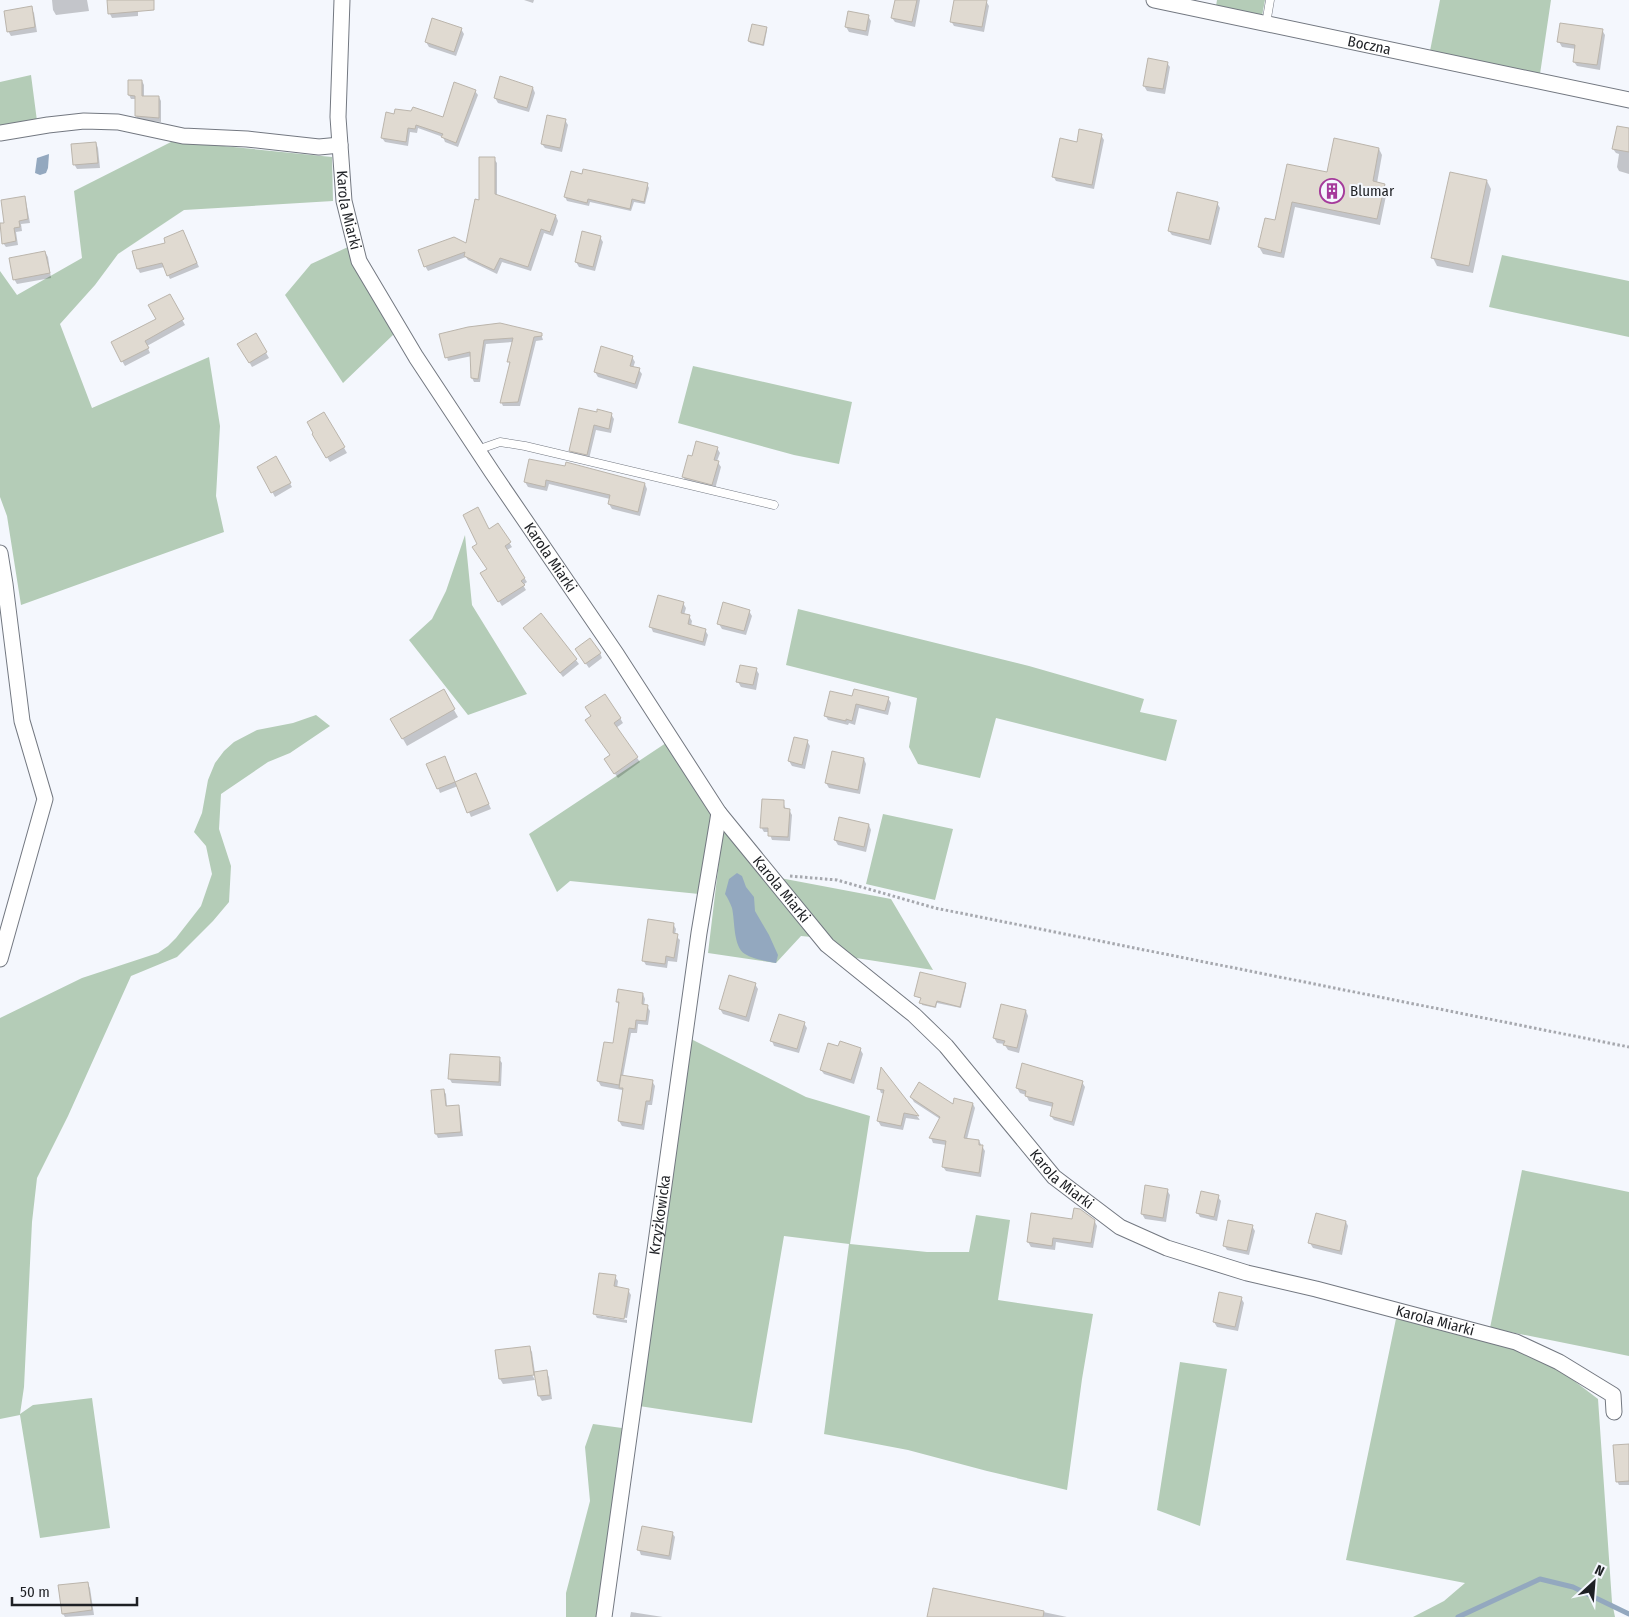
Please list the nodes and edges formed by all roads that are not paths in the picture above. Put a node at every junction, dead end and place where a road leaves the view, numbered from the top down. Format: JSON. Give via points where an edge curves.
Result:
{"nodes":[{"id":1,"x":342,"y":0,"type":"edge"},
{"id":2,"x":1154,"y":0,"type":"edge"},
{"id":3,"x":1270,"y":0,"type":"edge"},
{"id":4,"x":1266,"y":24,"type":"junction"},
{"id":5,"x":1629,"y":100,"type":"edge"},
{"id":6,"x":0,"y":134,"type":"edge"},
{"id":7,"x":340,"y":145,"type":"junction"},
{"id":8,"x":477,"y":450,"type":"junction"},
{"id":9,"x":774,"y":505,"type":"dead end"},
{"id":10,"x":0,"y":553,"type":"edge"},
{"id":11,"x":719,"y":813,"type":"junction"},
{"id":12,"x":0,"y":959,"type":"edge"},
{"id":13,"x":1614,"y":1412,"type":"dead end"},
{"id":14,"x":604,"y":1617,"type":"edge"}],
"edges":[{"from":1,"to":7,"type":"street","name":"Karola Miarki"},
{"from":2,"to":4,"type":"street","name":"Boczna"},
{"from":3,"to":4,"type":"lane"},
{"from":4,"to":5,"type":"street","name":"Boczna"},
{"from":6,"to":7,"type":"street","via":[[84,121],[118,122],[183,136],[319,147]]},
{"from":7,"to":8,"type":"street","name":"Karola Miarki","via":[[344,201],[358,261]]},
{"from":8,"to":9,"type":"lane","via":[[500,442],[525,446]]},
{"from":8,"to":11,"type":"street","name":"Karola Miarki","via":[[621,661]]},
{"from":10,"to":12,"type":"street","via":[[22,721],[45,799]]},
{"from":11,"to":13,"type":"street","name":"Karola Miarki","via":[[828,945],[914,1015],[946,1046],[1054,1177],[1120,1228],[1167,1248],[1247,1273],[1516,1342],[1559,1362],[1613,1395]]},
{"from":11,"to":14,"type":"street","name":"Krzyżkowicka","via":[[699,933]]}]}
